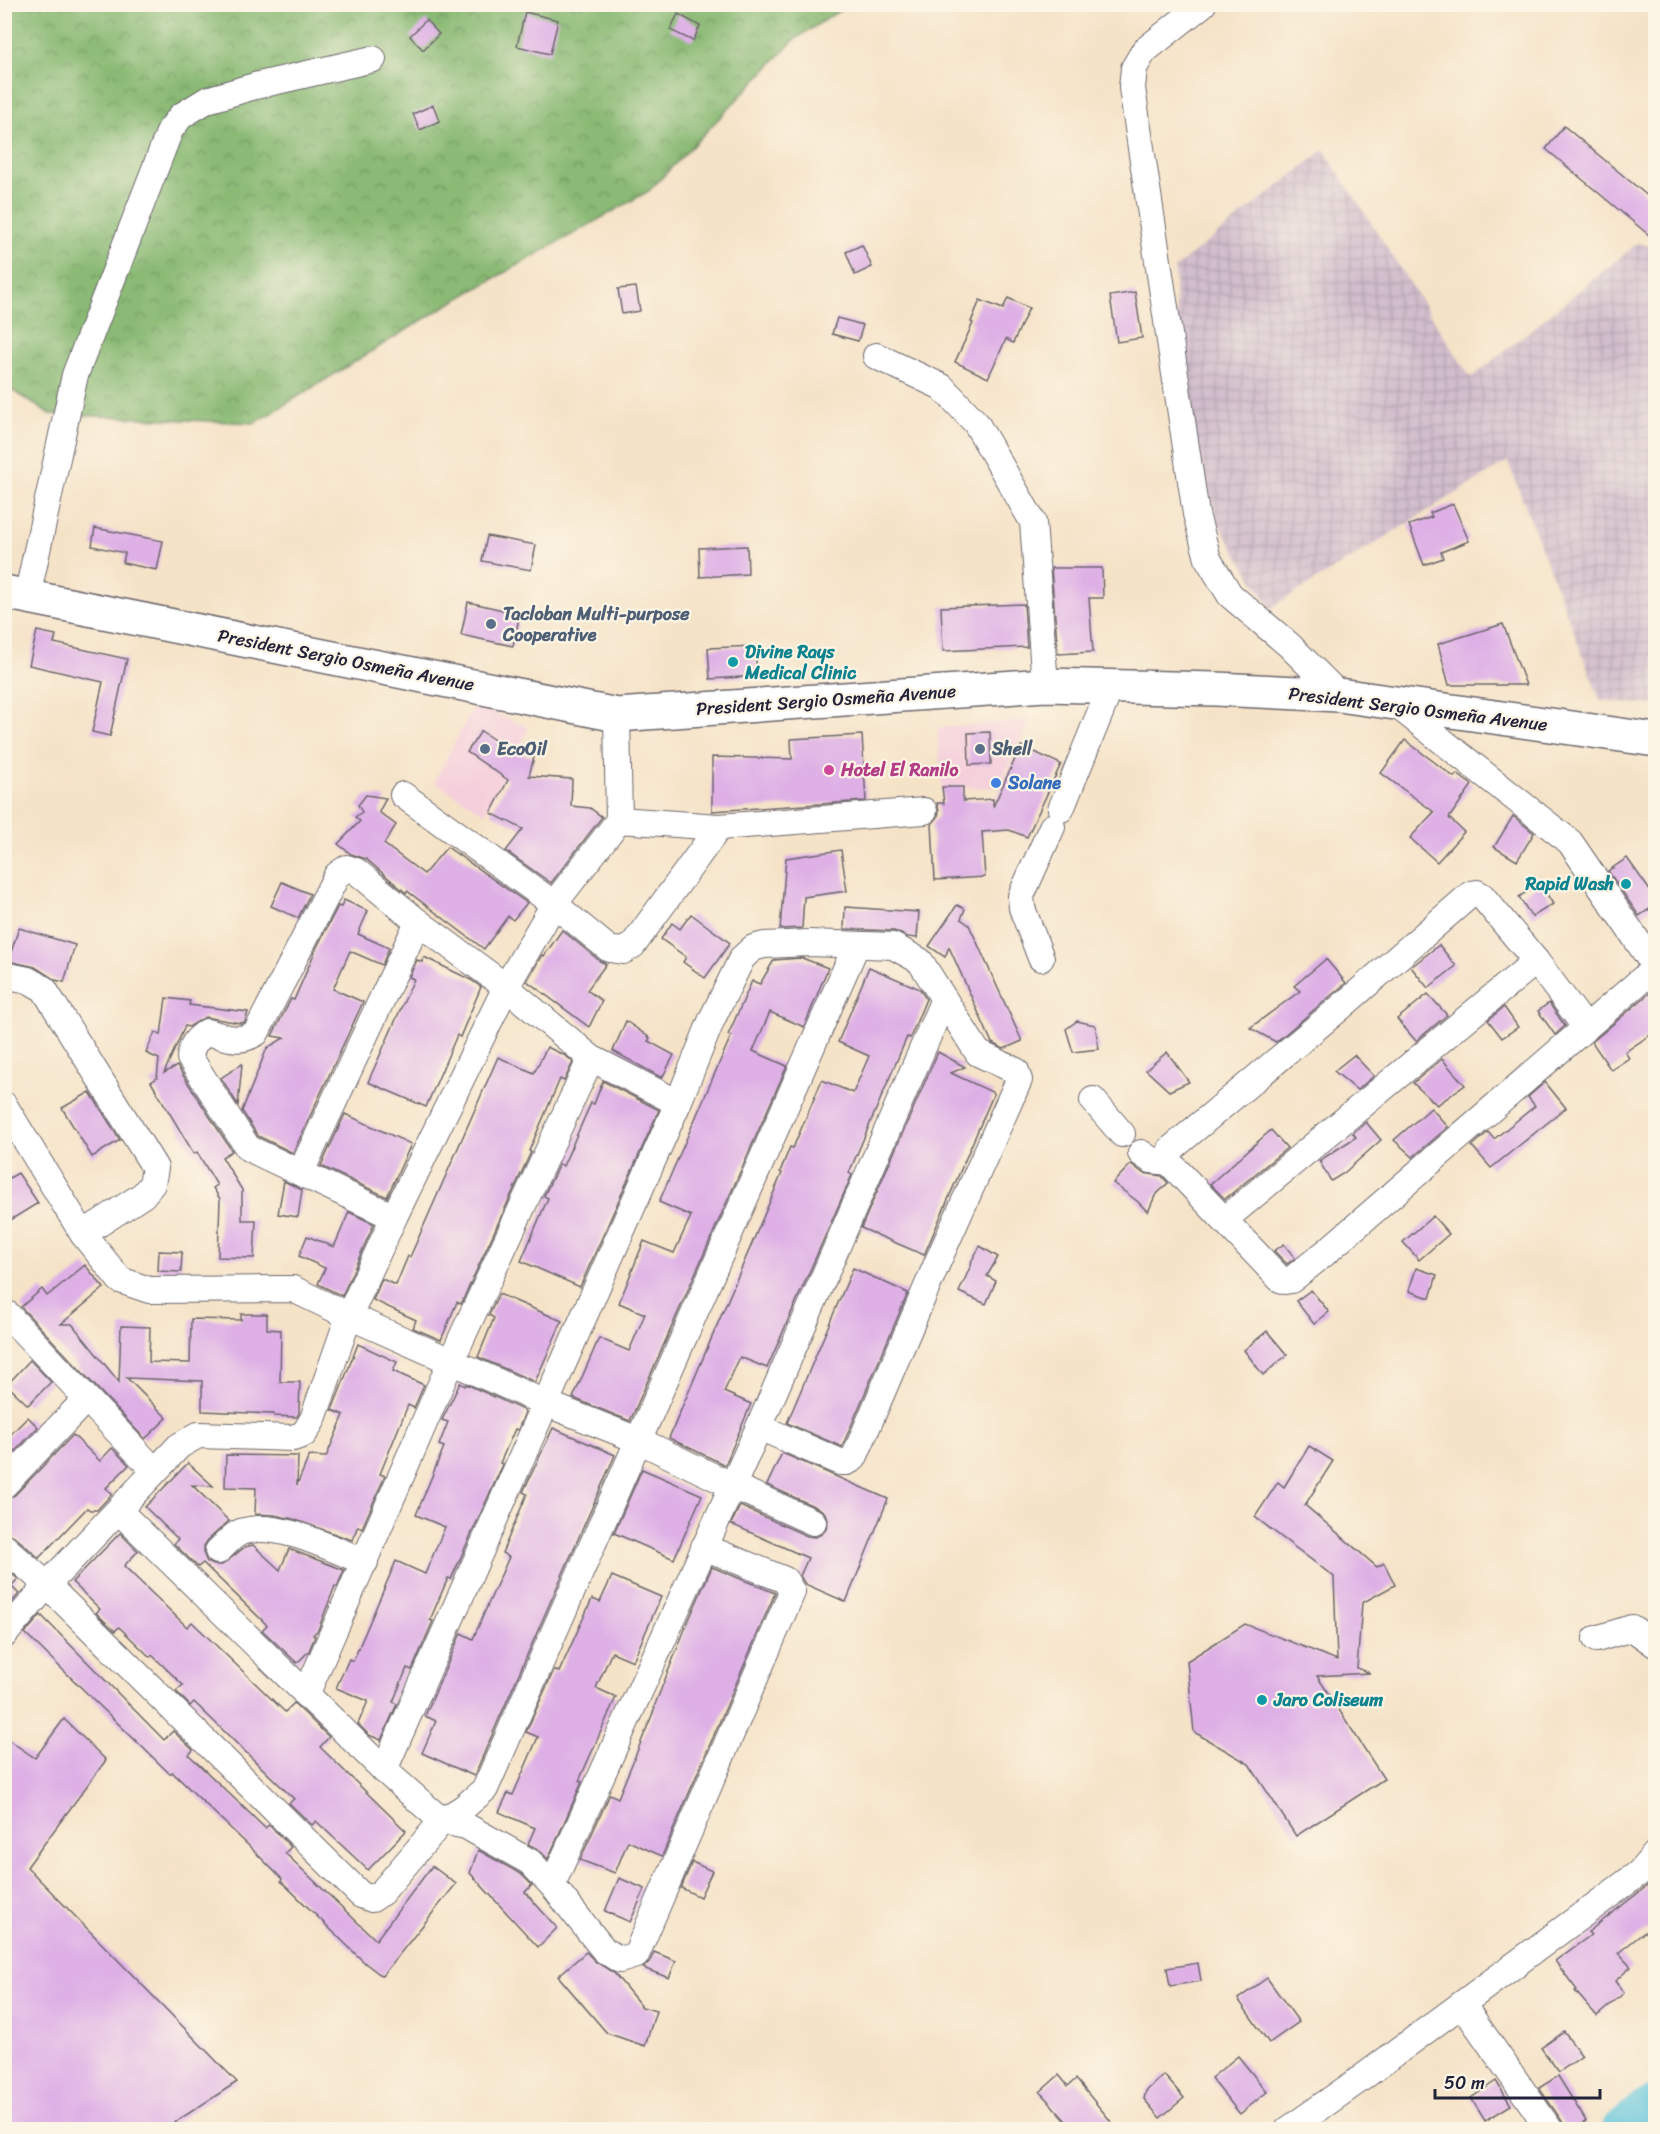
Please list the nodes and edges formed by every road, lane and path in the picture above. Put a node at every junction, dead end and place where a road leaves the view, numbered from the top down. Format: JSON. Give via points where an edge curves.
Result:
{"nodes":[{"id":1,"x":1203,"y":4,"type":"edge"},
{"id":2,"x":373,"y":59,"type":"dead end"},
{"id":3,"x":876,"y":356,"type":"dead end"},
{"id":4,"x":16,"y":595,"type":"edge"},
{"id":5,"x":1045,"y":685,"type":"junction"},
{"id":6,"x":1111,"y":686,"type":"junction"},
{"id":7,"x":1340,"y":695,"type":"junction"},
{"id":8,"x":1392,"y":701,"type":"junction"},
{"id":9,"x":617,"y":714,"type":"junction"},
{"id":10,"x":1656,"y":740,"type":"edge"},
{"id":11,"x":403,"y":795,"type":"dead end"},
{"id":12,"x":924,"y":811,"type":"dead end"},
{"id":13,"x":619,"y":820,"type":"junction"},
{"id":14,"x":719,"y":827,"type":"junction"},
{"id":15,"x":554,"y":904,"type":"junction"},
{"id":16,"x":418,"y":922,"type":"junction"},
{"id":17,"x":856,"y":945,"type":"junction"},
{"id":18,"x":1041,"y":958,"type":"dead end"},
{"id":19,"x":1536,"y":961,"type":"junction"},
{"id":20,"x":1655,"y":968,"type":"edge"},
{"id":21,"x":4,"y":975,"type":"edge"},
{"id":22,"x":506,"y":987,"type":"junction"},
{"id":23,"x":944,"y":999,"type":"junction"},
{"id":24,"x":1586,"y":1028,"type":"junction"},
{"id":25,"x":591,"y":1058,"type":"junction"},
{"id":26,"x":1093,"y":1100,"type":"dead end"},
{"id":27,"x":678,"y":1104,"type":"junction"},
{"id":28,"x":4,"y":1105,"type":"edge"},
{"id":29,"x":1122,"y":1134,"type":"dead end"},
{"id":30,"x":1141,"y":1153,"type":"dead end"},
{"id":31,"x":1169,"y":1162,"type":"junction"},
{"id":32,"x":301,"y":1172,"type":"junction"},
{"id":33,"x":394,"y":1217,"type":"junction"},
{"id":34,"x":1224,"y":1220,"type":"junction"},
{"id":35,"x":83,"y":1234,"type":"junction"},
{"id":36,"x":5,"y":1314,"type":"edge"},
{"id":37,"x":350,"y":1316,"type":"junction"},
{"id":38,"x":451,"y":1361,"type":"junction"},
{"id":39,"x":86,"y":1399,"type":"junction"},
{"id":40,"x":545,"y":1403,"type":"junction"},
{"id":41,"x":759,"y":1427,"type":"junction"},
{"id":42,"x":638,"y":1440,"type":"junction"},
{"id":43,"x":154,"y":1470,"type":"junction"},
{"id":44,"x":4,"y":1485,"type":"edge"},
{"id":45,"x":731,"y":1485,"type":"junction"},
{"id":46,"x":119,"y":1511,"type":"junction"},
{"id":47,"x":813,"y":1522,"type":"dead end"},
{"id":48,"x":4,"y":1547,"type":"edge"},
{"id":49,"x":704,"y":1547,"type":"junction"},
{"id":50,"x":218,"y":1551,"type":"dead end"},
{"id":51,"x":365,"y":1562,"type":"junction"},
{"id":52,"x":47,"y":1585,"type":"junction"},
{"id":53,"x":4,"y":1635,"type":"edge"},
{"id":54,"x":1596,"y":1639,"type":"dead end"},
{"id":55,"x":1656,"y":1645,"type":"edge"},
{"id":56,"x":306,"y":1695,"type":"junction"},
{"id":57,"x":384,"y":1770,"type":"junction"},
{"id":58,"x":442,"y":1821,"type":"junction"},
{"id":59,"x":1656,"y":1853,"type":"edge"},
{"id":60,"x":552,"y":1885,"type":"junction"},
{"id":61,"x":1462,"y":2004,"type":"junction"},
{"id":62,"x":1288,"y":2130,"type":"edge"},
{"id":63,"x":1550,"y":2130,"type":"edge"}],
"edges":[{"from":1,"to":7,"type":"street","via":[[1144,51],[1134,68],[1132,88],[1196,514],[1208,559],[1230,595]]},
{"from":2,"to":4,"type":"street","via":[[207,100],[181,116],[170,130],[75,375]]},
{"from":3,"to":5,"type":"street","via":[[942,387],[976,423],[1033,522]]},
{"from":4,"to":9,"type":"main road","name":"President Sergio Osmeña Avenue"},
{"from":5,"to":6,"type":"main road","name":"President Sergio Osmeña Avenue"},
{"from":5,"to":9,"type":"main road","name":"President Sergio Osmeña Avenue"},
{"from":6,"to":7,"type":"main road","name":"President Sergio Osmeña Avenue"},
{"from":6,"to":18,"type":"street","via":[[1021,896]]},
{"from":7,"to":8,"type":"main road","name":"President Sergio Osmeña Avenue"},
{"from":8,"to":10,"type":"main road","name":"President Sergio Osmeña Avenue"},
{"from":8,"to":20,"type":"street","via":[[1570,843]]},
{"from":9,"to":13,"type":"street"},
{"from":11,"to":15,"type":"street"},
{"from":12,"to":14,"type":"street"},
{"from":13,"to":14,"type":"street"},
{"from":13,"to":15,"type":"street"},
{"from":14,"to":15,"type":"street","via":[[633,945],[623,951],[609,949]]},
{"from":15,"to":22,"type":"street"},
{"from":16,"to":22,"type":"street"},
{"from":16,"to":32,"type":"street"},
{"from":16,"to":32,"type":"street","via":[[357,871],[347,868],[337,875],[256,1033],[237,1040],[207,1032],[191,1048],[190,1058],[248,1148]]},
{"from":17,"to":23,"type":"street","via":[[893,946],[920,962]]},
{"from":17,"to":27,"type":"street","via":[[809,943],[753,948],[742,958],[712,1019]]},
{"from":17,"to":42,"type":"street"},
{"from":19,"to":24,"type":"street"},
{"from":19,"to":31,"type":"street","via":[[1482,896],[1471,894],[1171,1149]]},
{"from":19,"to":34,"type":"street"},
{"from":20,"to":24,"type":"street"},
{"from":21,"to":35,"type":"street","via":[[44,989],[155,1168],[153,1184],[143,1195]]},
{"from":22,"to":25,"type":"street"},
{"from":22,"to":33,"type":"street"},
{"from":23,"to":41,"type":"street"},
{"from":23,"to":41,"type":"street","via":[[978,1053],[1016,1071],[1020,1080],[854,1458],[840,1462]]},
{"from":24,"to":34,"type":"street","via":[[1291,1280],[1280,1279]]},
{"from":25,"to":27,"type":"street"},
{"from":25,"to":38,"type":"street"},
{"from":26,"to":29,"type":"street"},
{"from":27,"to":40,"type":"street"},
{"from":28,"to":35,"type":"street"},
{"from":30,"to":31,"type":"street","via":[[1151,1160]]},
{"from":31,"to":34,"type":"street"},
{"from":32,"to":33,"type":"street"},
{"from":33,"to":37,"type":"street"},
{"from":35,"to":37,"type":"street","via":[[120,1280],[149,1290],[293,1288]]},
{"from":36,"to":39,"type":"street"},
{"from":37,"to":38,"type":"street"},
{"from":37,"to":43,"type":"street","via":[[304,1434],[293,1438],[198,1435],[179,1446]]},
{"from":38,"to":40,"type":"street"},
{"from":38,"to":51,"type":"street"},
{"from":39,"to":43,"type":"street"},
{"from":39,"to":44,"type":"street"},
{"from":40,"to":42,"type":"street"},
{"from":40,"to":57,"type":"street"},
{"from":41,"to":45,"type":"street"},
{"from":42,"to":45,"type":"street"},
{"from":42,"to":58,"type":"street","via":[[485,1789]]},
{"from":43,"to":46,"type":"street"},
{"from":45,"to":47,"type":"street"},
{"from":45,"to":49,"type":"street"},
{"from":46,"to":52,"type":"street"},
{"from":46,"to":56,"type":"street"},
{"from":48,"to":52,"type":"street"},
{"from":49,"to":60,"type":"street"},
{"from":49,"to":60,"type":"street","via":[[785,1581],[792,1592],[636,1955],[620,1960],[604,1950]]},
{"from":50,"to":51,"type":"street","via":[[238,1533],[267,1529],[289,1533]]},
{"from":51,"to":56,"type":"street"},
{"from":52,"to":53,"type":"street"},
{"from":52,"to":58,"type":"street","via":[[361,1895],[372,1899],[382,1892]]},
{"from":54,"to":55,"type":"street","via":[[1632,1628]]},
{"from":56,"to":57,"type":"street"},
{"from":57,"to":58,"type":"street"},
{"from":58,"to":60,"type":"street","via":[[466,1826],[530,1862]]},
{"from":59,"to":61,"type":"street","via":[[1639,1873]]},
{"from":61,"to":62,"type":"street"},
{"from":61,"to":63,"type":"street"}]}
